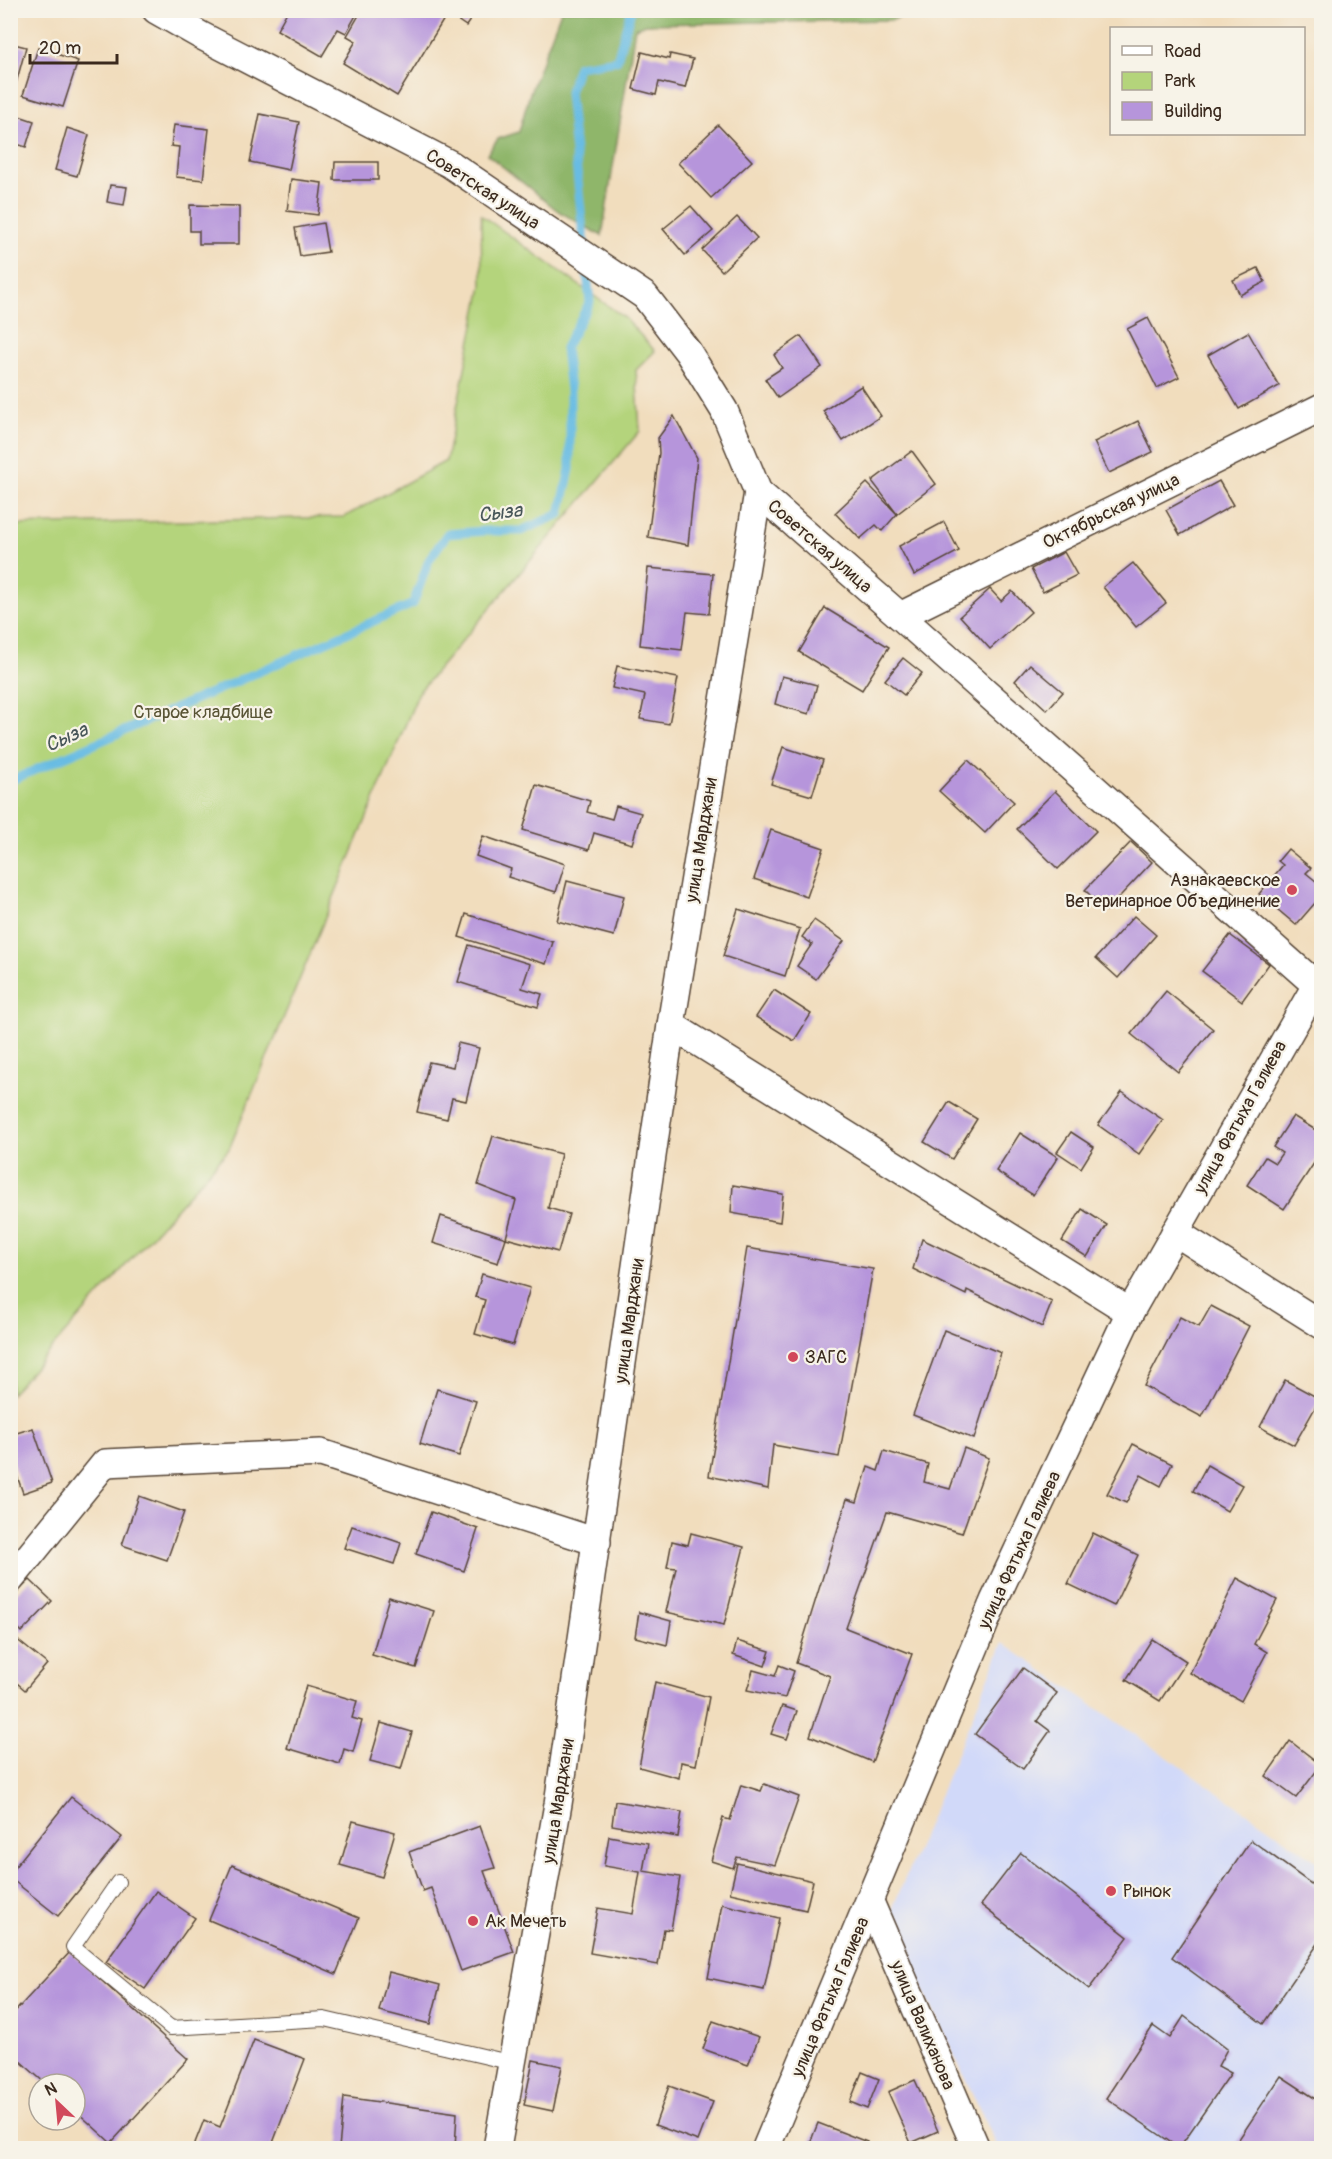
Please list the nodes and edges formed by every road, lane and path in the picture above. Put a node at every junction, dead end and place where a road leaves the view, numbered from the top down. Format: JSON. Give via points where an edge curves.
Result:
{"nodes":[{"id":1,"x":156,"y":10,"type":"edge"},
{"id":2,"x":1322,"y":406,"type":"edge"},
{"id":3,"x":758,"y":492,"type":"junction"},
{"id":4,"x":900,"y":616,"type":"junction"},
{"id":5,"x":1318,"y":979,"type":"edge"},
{"id":6,"x":671,"y":1025,"type":"junction"},
{"id":7,"x":1175,"y":1232,"type":"junction"},
{"id":8,"x":1130,"y":1311,"type":"junction"},
{"id":9,"x":1322,"y":1325,"type":"edge"},
{"id":10,"x":597,"y":1542,"type":"junction"},
{"id":11,"x":10,"y":1580,"type":"edge"},
{"id":12,"x":118,"y":1882,"type":"dead end"},
{"id":13,"x":870,"y":1902,"type":"junction"},
{"id":14,"x":513,"y":2063,"type":"junction"},
{"id":15,"x":497,"y":2148,"type":"edge"},
{"id":16,"x":766,"y":2148,"type":"edge"},
{"id":17,"x":976,"y":2148,"type":"edge"}],
"edges":[{"from":1,"to":3,"type":"street","name":"Советская улица","via":[[450,164],[645,296],[688,352],[724,410]]},
{"from":2,"to":4,"type":"street","name":"Октябрьская улица"},
{"from":3,"to":4,"type":"street","name":"Советская улица"},
{"from":3,"to":6,"type":"street","name":"улица Марджани"},
{"from":4,"to":5,"type":"street","name":"Советская улица"},
{"from":5,"to":7,"type":"street","name":"улица Фатыха Галиева"},
{"from":6,"to":8,"type":"street"},
{"from":6,"to":10,"type":"street","name":"улица Марджани"},
{"from":7,"to":8,"type":"street","name":"улица Фатыха Галиева"},
{"from":7,"to":9,"type":"street"},
{"from":8,"to":13,"type":"street","name":"улица Фатыха Галиева","via":[[994,1601]]},
{"from":10,"to":11,"type":"street","via":[[321,1454],[105,1463]]},
{"from":10,"to":14,"type":"street","name":"улица Марджани","via":[[558,1804]]},
{"from":12,"to":14,"type":"lane","via":[[74,1947],[171,2028],[324,2019]]},
{"from":13,"to":16,"type":"street","name":"улица Фатыха Галиева"},
{"from":13,"to":17,"type":"street","name":"улица Валиханова"},
{"from":14,"to":15,"type":"street","name":"улица Марджани"}]}
